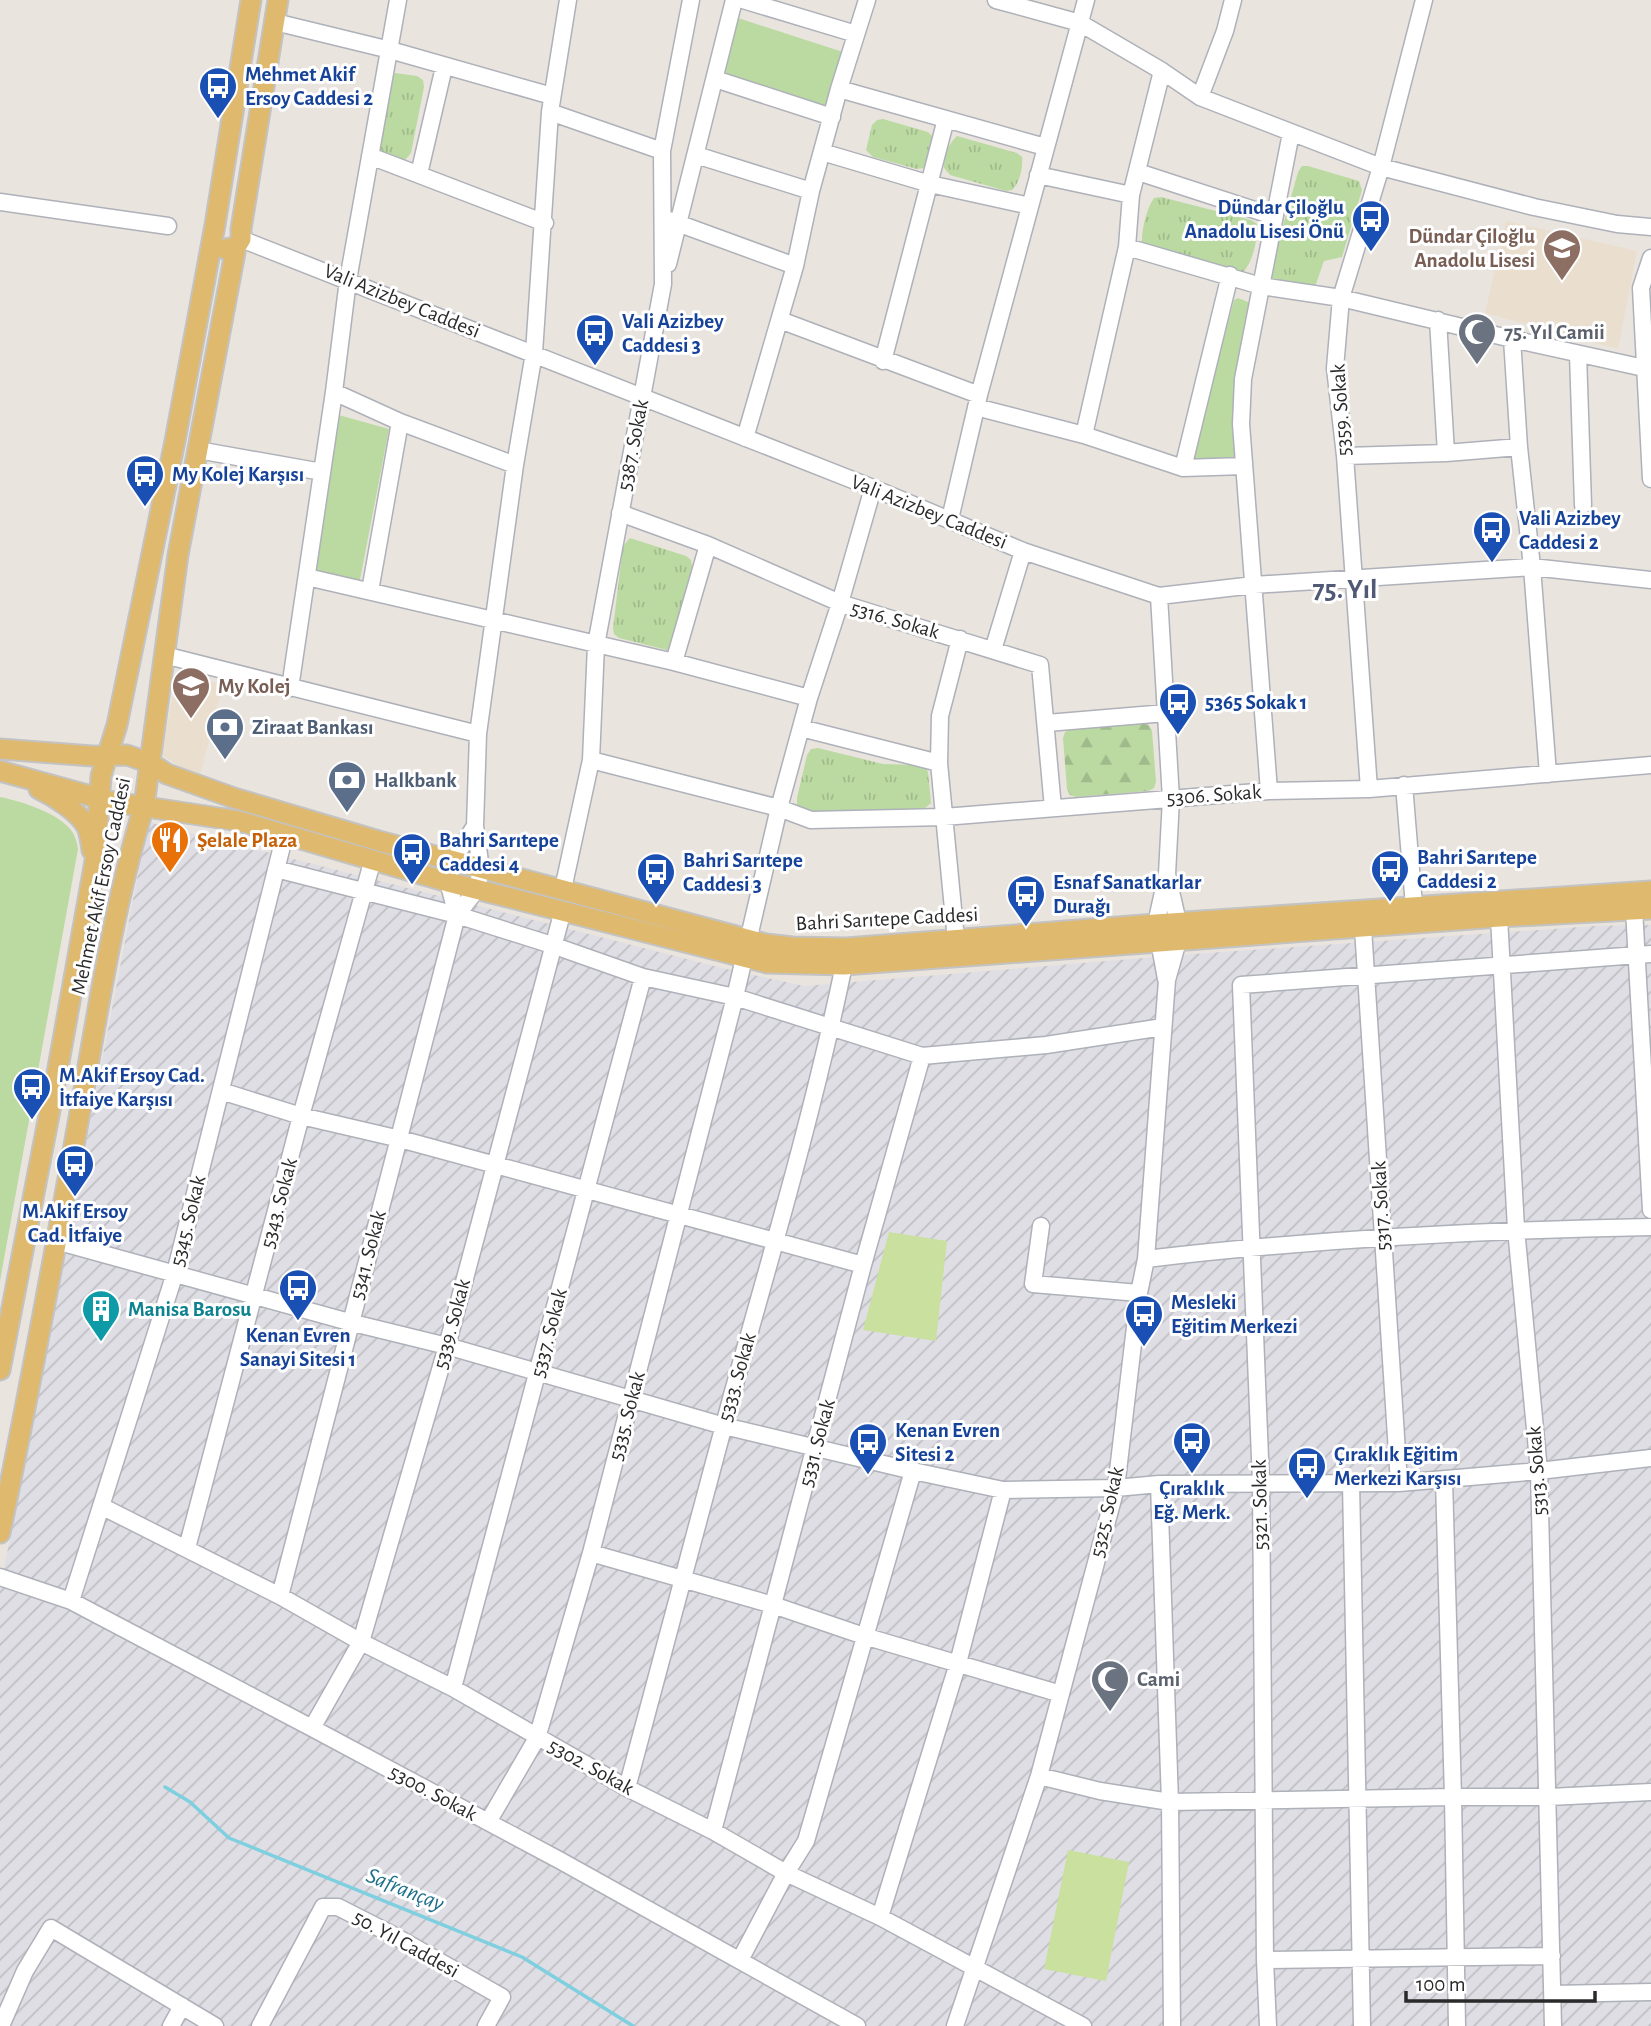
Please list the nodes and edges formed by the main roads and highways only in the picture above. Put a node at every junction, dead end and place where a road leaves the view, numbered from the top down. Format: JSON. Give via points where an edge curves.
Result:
{"nodes":[{"id":1,"x":251,"y":0,"type":"edge"},
{"id":2,"x":278,"y":0,"type":"edge"},
{"id":3,"x":213,"y":231,"type":"junction"},
{"id":4,"x":239,"y":238,"type":"junction"},
{"id":5,"x":117,"y":725,"type":"junction"},
{"id":6,"x":0,"y":749,"type":"edge"},
{"id":7,"x":42,"y":752,"type":"junction"},
{"id":8,"x":106,"y":756,"type":"junction"},
{"id":9,"x":150,"y":764,"type":"junction"},
{"id":10,"x":1,"y":772,"type":"edge"},
{"id":11,"x":100,"y":797,"type":"junction"},
{"id":12,"x":144,"y":806,"type":"junction"},
{"id":13,"x":95,"y":860,"type":"junction"},
{"id":14,"x":1651,"y":891,"type":"edge"},
{"id":15,"x":1642,"y":909,"type":"edge"},
{"id":16,"x":1178,"y":931,"type":"junction"},
{"id":17,"x":1157,"y":933,"type":"junction"},
{"id":18,"x":746,"y":948,"type":"junction"},
{"id":19,"x":0,"y":1370,"type":"edge"},
{"id":20,"x":0,"y":1534,"type":"edge"}],
"edges":[{"from":1,"to":3,"type":"main road","name":"Mehmet Akif Ersoy Caddesi"},
{"from":2,"to":4,"type":"main road","name":"Mehmet Akif Ersoy Caddesi"},
{"from":3,"to":4,"type":"main road","via":[[221,249]]},
{"from":3,"to":5,"type":"main road","name":"Mehmet Akif Ersoy Caddesi"},
{"from":4,"to":9,"type":"main road","name":"Mehmet Akif Ersoy Caddesi","via":[[178,555]]},
{"from":5,"to":7,"type":"main road","via":[[94,742]]},
{"from":5,"to":8,"type":"main road","name":"Mehmet Akif Ersoy Caddesi"},
{"from":6,"to":7,"type":"main road"},
{"from":7,"to":8,"type":"main road","name":"Bahri Sarıtepe Caddesi"},
{"from":8,"to":9,"type":"main road","name":"Bahri Sarıtepe Caddesi","via":[[127,755]]},
{"from":8,"to":11,"type":"main road","name":"Mehmet Akif Ersoy Caddesi"},
{"from":9,"to":12,"type":"main road","name":"Mehmet Akif Ersoy Caddesi"},
{"from":9,"to":18,"type":"main road","name":"Bahri Sarıtepe Caddesi","via":[[234,798],[563,889]]},
{"from":10,"to":11,"type":"main road","name":"Bahri Sarıtepe Caddesi"},
{"from":10,"to":13,"type":"main road","via":[[68,807],[87,827]]},
{"from":11,"to":12,"type":"main road","name":"Bahri Sarıtepe Caddesi"},
{"from":11,"to":13,"type":"main road","name":"Mehmet Akif Ersoy Caddesi"},
{"from":12,"to":18,"type":"main road","name":"Bahri Sarıtepe Caddesi","via":[[217,817],[477,889]]},
{"from":12,"to":20,"type":"main road","name":"Mehmet Akif Ersoy Caddesi","via":[[109,951]]},
{"from":13,"to":19,"type":"main road","name":"Mehmet Akif Ersoy Caddesi"},
{"from":14,"to":16,"type":"main road","name":"Bahri Sarıtepe Caddesi","via":[[1414,906]]},
{"from":15,"to":16,"type":"main road","name":"Bahri Sarıtepe Caddesi","via":[[1363,928]]},
{"from":16,"to":17,"type":"main road","name":"Bahri Sarıtepe Caddesi"},
{"from":17,"to":18,"type":"main road","name":"Bahri Sarıtepe Caddesi","via":[[846,948]]},
{"from":17,"to":18,"type":"main road","name":"Bahri Sarıtepe Caddesi","via":[[844,965],[767,963]]}]}
